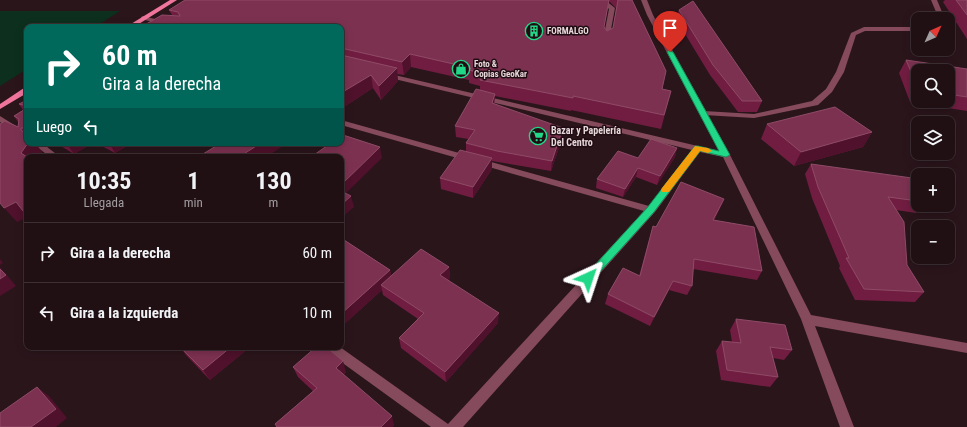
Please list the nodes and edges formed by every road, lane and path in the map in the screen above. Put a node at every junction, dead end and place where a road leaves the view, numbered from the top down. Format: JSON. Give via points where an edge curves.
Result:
{"nodes":[{"id":1,"x":174,"y":0,"type":"edge"},
{"id":2,"x":601,"y":0,"type":"edge"},
{"id":3,"x":644,"y":0,"type":"edge"},
{"id":4,"x":934,"y":0,"type":"edge"},
{"id":5,"x":939,"y":12,"type":"edge"},
{"id":6,"x":143,"y":18,"type":"junction"},
{"id":7,"x":134,"y":24,"type":"edge"},
{"id":8,"x":168,"y":24,"type":"edge"},
{"id":9,"x":911,"y":29,"type":"edge"},
{"id":10,"x":606,"y":40,"type":"edge"},
{"id":11,"x":380,"y":74,"type":"edge"},
{"id":12,"x":24,"y":92,"type":"edge"},
{"id":13,"x":0,"y":107,"type":"edge"},
{"id":14,"x":704,"y":113,"type":"junction"},
{"id":15,"x":0,"y":118,"type":"edge"},
{"id":16,"x":344,"y":123,"type":"edge"},
{"id":17,"x":24,"y":135,"type":"edge"},
{"id":18,"x":40,"y":146,"type":"edge"},
{"id":19,"x":698,"y":148,"type":"junction"},
{"id":20,"x":52,"y":154,"type":"edge"},
{"id":21,"x":726,"y":155,"type":"junction"},
{"id":22,"x":650,"y":210,"type":"junction"},
{"id":23,"x":807,"y":319,"type":"junction"},
{"id":24,"x":967,"y":348,"type":"edge"},
{"id":25,"x":334,"y":350,"type":"edge"},
{"id":26,"x":443,"y":427,"type":"edge"},
{"id":27,"x":454,"y":427,"type":"edge"},
{"id":28,"x":847,"y":427,"type":"edge"}],
"edges":[{"from":1,"to":6,"type":"main road"},
{"from":2,"to":10,"type":"street","via":[[612,8]]},
{"from":3,"to":14,"type":"street"},
{"from":4,"to":5,"type":"street"},
{"from":6,"to":7,"type":"main road"},
{"from":6,"to":8,"type":"street"},
{"from":9,"to":14,"type":"street","via":[[864,30],[853,34],[840,72],[830,90],[815,103],[754,116]]},
{"from":11,"to":19,"type":"street"},
{"from":12,"to":13,"type":"main road"},
{"from":14,"to":21,"type":"street"},
{"from":15,"to":17,"type":"street"},
{"from":16,"to":22,"type":"street"},
{"from":18,"to":20,"type":"street"},
{"from":19,"to":21,"type":"street"},
{"from":19,"to":22,"type":"street"},
{"from":21,"to":23,"type":"street"},
{"from":22,"to":27,"type":"street"},
{"from":23,"to":24,"type":"street"},
{"from":23,"to":28,"type":"street"},
{"from":25,"to":26,"type":"street"}]}
